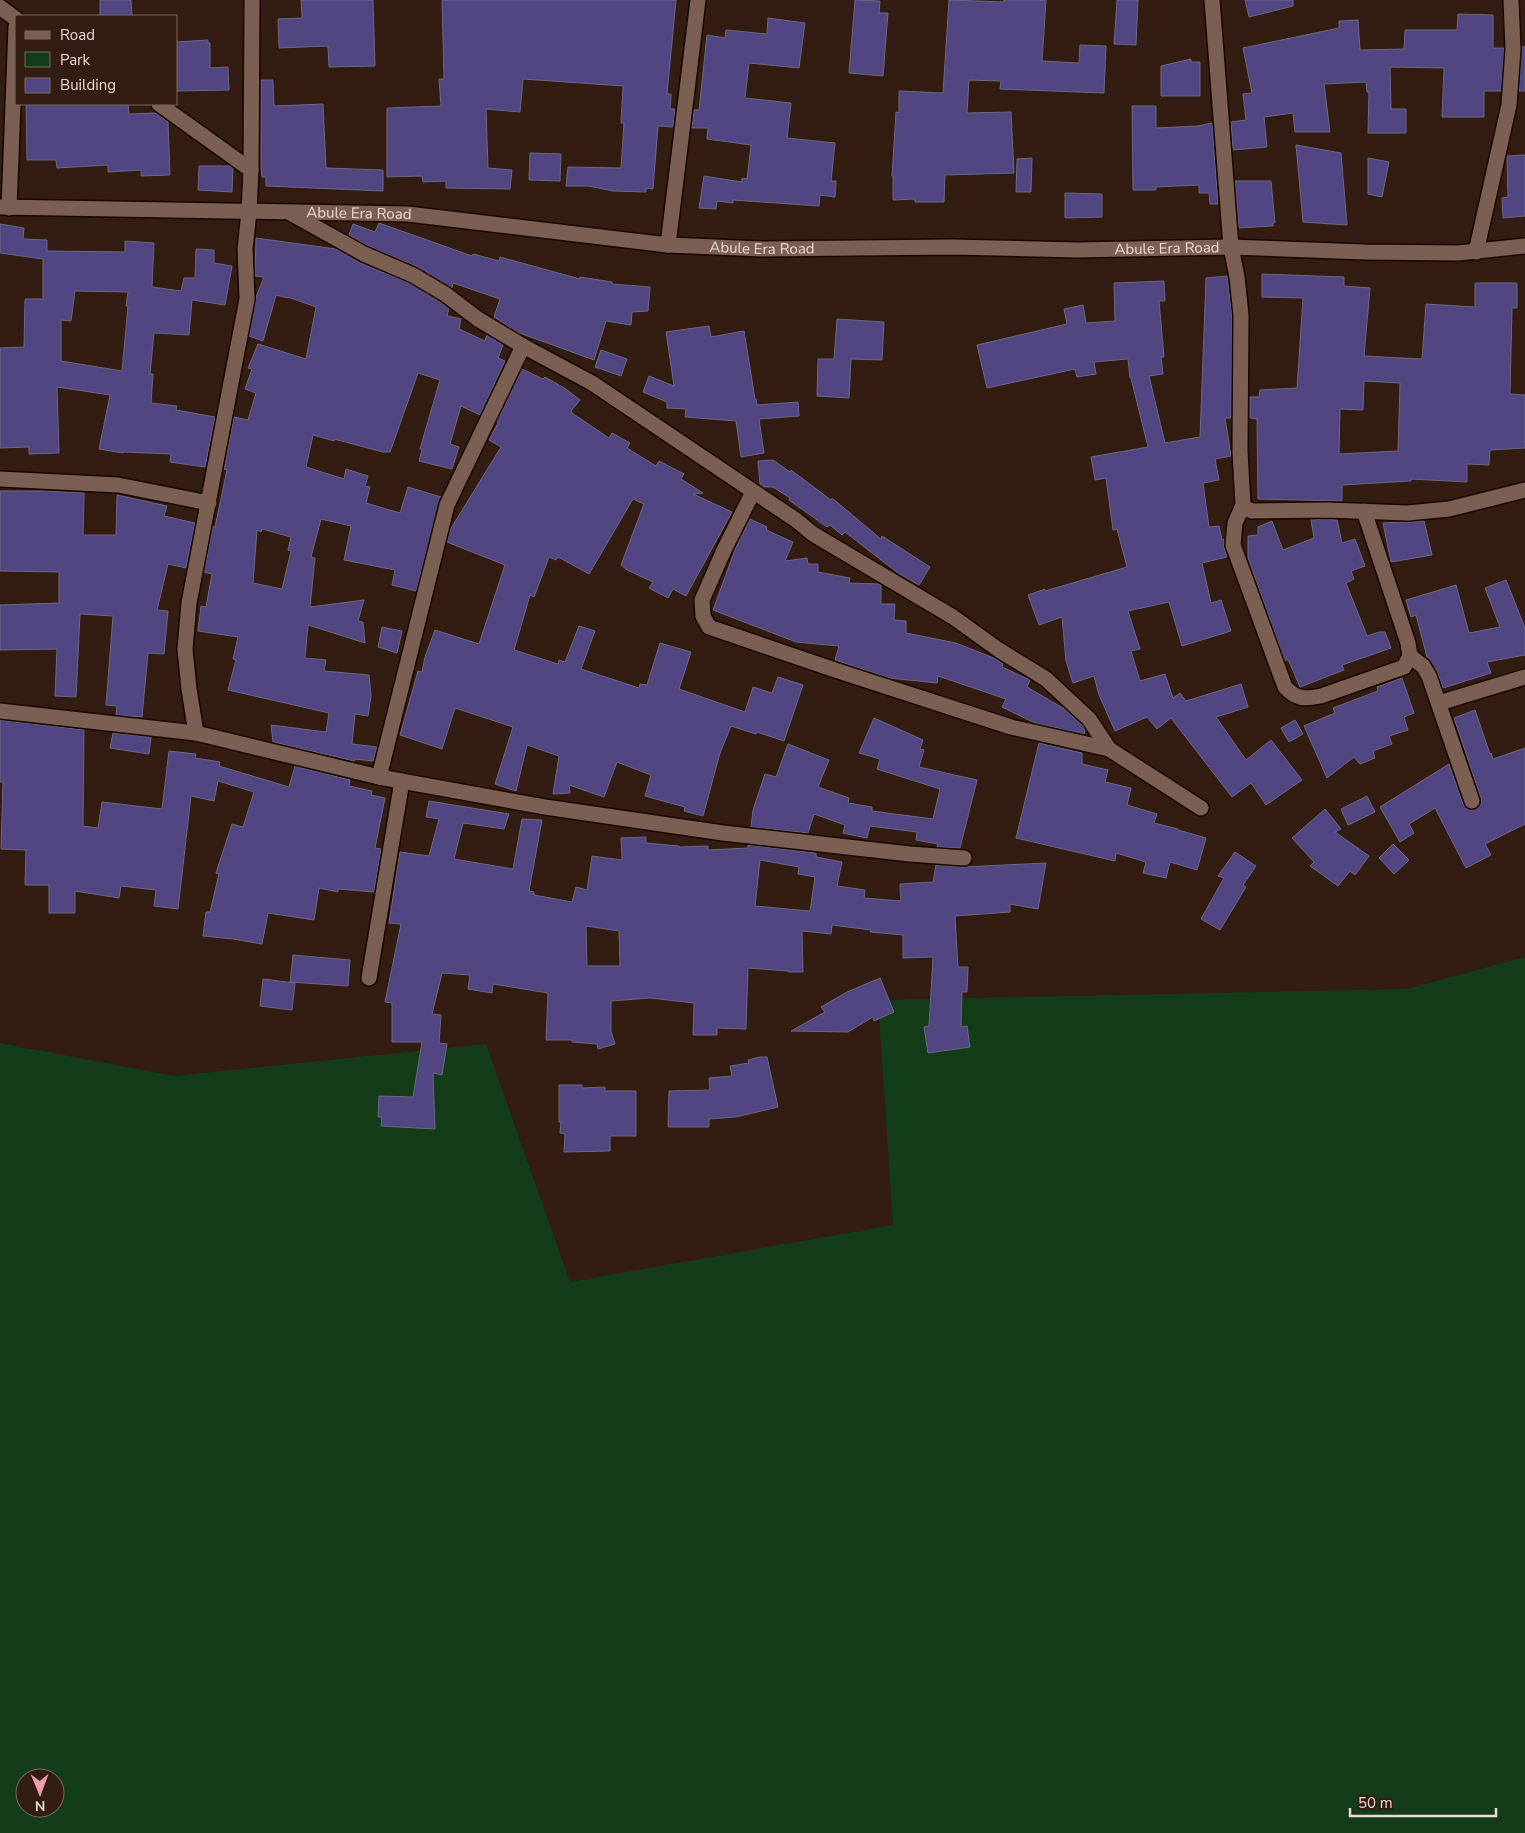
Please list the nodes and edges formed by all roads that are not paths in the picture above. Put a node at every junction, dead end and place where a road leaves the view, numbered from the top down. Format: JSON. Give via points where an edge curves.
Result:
{"nodes":[{"id":1,"x":252,"y":0,"type":"edge"},
{"id":2,"x":698,"y":0,"type":"edge"},
{"id":3,"x":1212,"y":0,"type":"edge"},
{"id":4,"x":1510,"y":0,"type":"edge"},
{"id":5,"x":0,"y":7,"type":"edge"},
{"id":6,"x":15,"y":18,"type":"edge"},
{"id":7,"x":15,"y":42,"type":"edge"},
{"id":8,"x":160,"y":105,"type":"edge"},
{"id":9,"x":250,"y":170,"type":"junction"},
{"id":10,"x":4,"y":207,"type":"edge"},
{"id":11,"x":249,"y":212,"type":"junction"},
{"id":12,"x":289,"y":213,"type":"junction"},
{"id":13,"x":668,"y":245,"type":"junction"},
{"id":14,"x":1525,"y":246,"type":"edge"},
{"id":15,"x":1230,"y":247,"type":"junction"},
{"id":16,"x":1476,"y":252,"type":"junction"},
{"id":17,"x":523,"y":346,"type":"junction"},
{"id":18,"x":0,"y":479,"type":"edge"},
{"id":19,"x":1525,"y":490,"type":"edge"},
{"id":20,"x":753,"y":492,"type":"junction"},
{"id":21,"x":209,"y":503,"type":"junction"},
{"id":22,"x":1244,"y":505,"type":"junction"},
{"id":23,"x":1364,"y":511,"type":"junction"},
{"id":24,"x":1410,"y":656,"type":"junction"},
{"id":25,"x":1525,"y":677,"type":"edge"},
{"id":26,"x":1439,"y":703,"type":"junction"},
{"id":27,"x":0,"y":711,"type":"edge"},
{"id":28,"x":196,"y":733,"type":"junction"},
{"id":29,"x":1109,"y":749,"type":"junction"},
{"id":30,"x":378,"y":777,"type":"junction"},
{"id":31,"x":402,"y":781,"type":"junction"},
{"id":32,"x":1472,"y":801,"type":"dead end"},
{"id":33,"x":1201,"y":808,"type":"dead end"},
{"id":34,"x":964,"y":858,"type":"dead end"},
{"id":35,"x":369,"y":978,"type":"dead end"}],
"edges":[{"from":1,"to":9,"type":"street"},
{"from":2,"to":13,"type":"street"},
{"from":3,"to":15,"type":"street"},
{"from":4,"to":16,"type":"street","via":[[1509,105]]},
{"from":5,"to":6,"type":"street"},
{"from":7,"to":10,"type":"street"},
{"from":8,"to":9,"type":"street"},
{"from":9,"to":11,"type":"street"},
{"from":10,"to":11,"type":"street","name":"Abule Era Road"},
{"from":11,"to":12,"type":"street","name":"Abule Era Road"},
{"from":11,"to":21,"type":"street","via":[[245,249],[247,299]]},
{"from":12,"to":13,"type":"street","name":"Abule Era Road","via":[[408,214]]},
{"from":12,"to":17,"type":"street","via":[[364,254],[413,275]]},
{"from":13,"to":15,"type":"street","name":"Abule Era Road","via":[[762,249]]},
{"from":14,"to":16,"type":"street","name":"Abule Era Road"},
{"from":15,"to":16,"type":"street","name":"Abule Era Road"},
{"from":15,"to":22,"type":"street","via":[[1242,315],[1240,451]]},
{"from":17,"to":20,"type":"street","via":[[592,383]]},
{"from":17,"to":30,"type":"street","via":[[447,505]]},
{"from":18,"to":21,"type":"street","via":[[118,485]]},
{"from":19,"to":23,"type":"street","via":[[1448,509]]},
{"from":20,"to":29,"type":"street","via":[[812,534],[954,617],[1046,679],[1089,719]]},
{"from":20,"to":29,"type":"street","via":[[702,600],[703,616],[709,627],[1011,727]]},
{"from":21,"to":28,"type":"street","via":[[189,602],[185,649]]},
{"from":22,"to":23,"type":"street","via":[[1252,511]]},
{"from":22,"to":24,"type":"street","via":[[1235,523],[1233,545],[1285,687],[1293,696],[1306,698],[1330,692],[1404,667]]},
{"from":23,"to":24,"type":"street"},
{"from":24,"to":26,"type":"street","via":[[1423,666]]},
{"from":25,"to":26,"type":"street"},
{"from":26,"to":32,"type":"street"},
{"from":27,"to":28,"type":"street"},
{"from":28,"to":30,"type":"street"},
{"from":29,"to":33,"type":"street"},
{"from":30,"to":31,"type":"street"},
{"from":31,"to":34,"type":"street","via":[[545,807],[723,833]]},
{"from":31,"to":35,"type":"street"}]}
